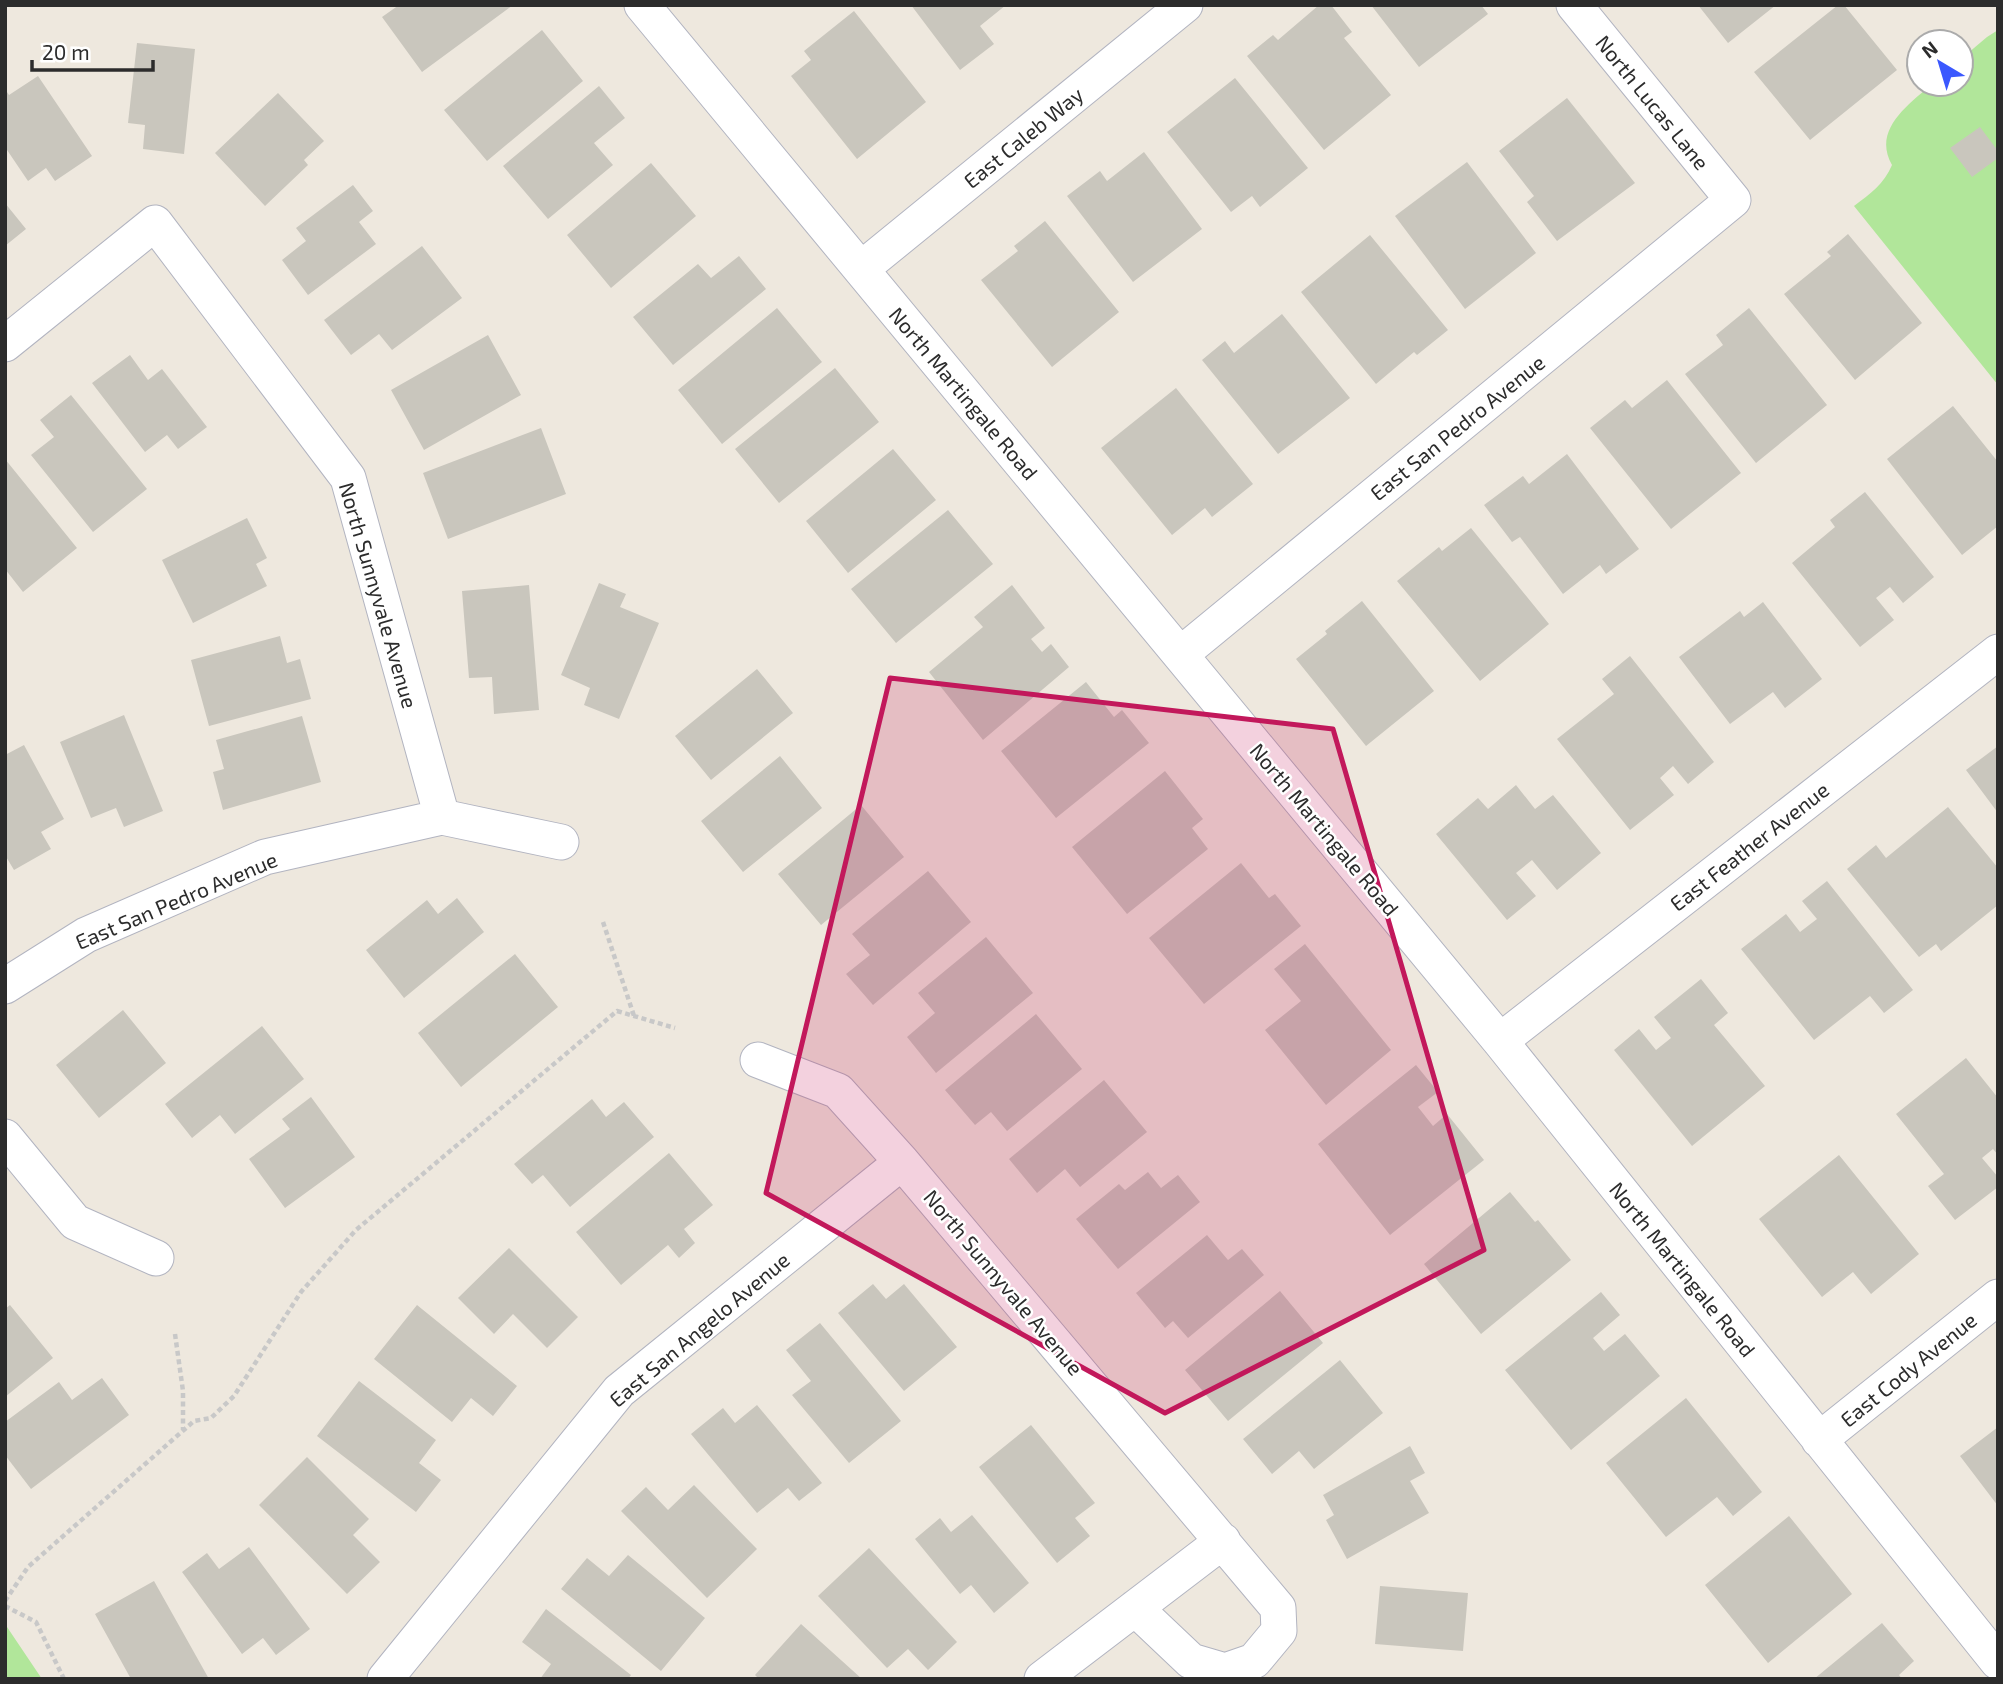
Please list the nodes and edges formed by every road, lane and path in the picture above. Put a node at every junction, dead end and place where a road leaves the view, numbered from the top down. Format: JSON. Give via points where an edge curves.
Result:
{"nodes":[{"id":1,"x":642,"y":5,"type":"edge"},
{"id":2,"x":1185,"y":5,"type":"edge"},
{"id":3,"x":1574,"y":5,"type":"edge"},
{"id":4,"x":1732,"y":200,"type":"joint"},
{"id":5,"x":861,"y":269,"type":"junction"},
{"id":6,"x":5,"y":344,"type":"edge"},
{"id":7,"x":1998,"y":652,"type":"edge"},
{"id":8,"x":1181,"y":654,"type":"junction"},
{"id":9,"x":442,"y":817,"type":"junction"},
{"id":10,"x":561,"y":842,"type":"dead end"},
{"id":11,"x":603,"y":922,"type":"dead end"},
{"id":12,"x":5,"y":986,"type":"edge"},
{"id":13,"x":634,"y":1016,"type":"junction"},
{"id":14,"x":675,"y":1028,"type":"dead end"},
{"id":15,"x":1500,"y":1041,"type":"junction"},
{"id":16,"x":758,"y":1060,"type":"dead end"},
{"id":17,"x":5,"y":1137,"type":"edge"},
{"id":18,"x":902,"y":1162,"type":"junction"},
{"id":19,"x":156,"y":1258,"type":"dead end"},
{"id":20,"x":1998,"y":1297,"type":"edge"},
{"id":21,"x":175,"y":1334,"type":"dead end"},
{"id":22,"x":183,"y":1430,"type":"junction"},
{"id":23,"x":1819,"y":1440,"type":"junction"},
{"id":24,"x":1223,"y":1541,"type":"junction"},
{"id":25,"x":5,"y":1604,"type":"edge"},
{"id":26,"x":1135,"y":1608,"type":"junction"},
{"id":27,"x":1998,"y":1662,"type":"edge"},
{"id":28,"x":64,"y":1679,"type":"edge"},
{"id":29,"x":385,"y":1679,"type":"edge"},
{"id":30,"x":1042,"y":1679,"type":"edge"}],
"edges":[{"from":1,"to":5,"type":"street","name":"North Martingale Road"},
{"from":2,"to":5,"type":"street","name":"East Caleb Way"},
{"from":3,"to":4,"type":"street","name":"North Lucas Lane"},
{"from":4,"to":8,"type":"street","name":"East San Pedro Avenue"},
{"from":5,"to":8,"type":"street","name":"North Martingale Road"},
{"from":6,"to":9,"type":"street","name":"North Sunnyvale Avenue","via":[[155,223],[348,478]]},
{"from":7,"to":15,"type":"street","name":"East Feather Avenue"},
{"from":8,"to":15,"type":"street","name":"North Martingale Road"},
{"from":9,"to":10,"type":"street","name":"East San Pedro Avenue"},
{"from":9,"to":12,"type":"street","name":"East San Pedro Avenue","via":[[265,857],[86,935]]},
{"from":11,"to":13,"type":"path"},
{"from":13,"to":14,"type":"path"},
{"from":13,"to":22,"type":"path","via":[[617,1011],[356,1230],[302,1292],[234,1396],[211,1418],[194,1421]]},
{"from":15,"to":23,"type":"street","name":"North Martingale Road"},
{"from":16,"to":18,"type":"street","name":"North Sunnyvale Avenue","via":[[838,1091]]},
{"from":17,"to":19,"type":"street","via":[[75,1222]]},
{"from":18,"to":24,"type":"street","name":"North Sunnyvale Avenue"},
{"from":18,"to":29,"type":"street","name":"East San Angelo Avenue","via":[[619,1391]]},
{"from":20,"to":23,"type":"street","name":"East Cody Avenue"},
{"from":21,"to":22,"type":"path"},
{"from":22,"to":25,"type":"path","via":[[28,1567]]},
{"from":23,"to":27,"type":"street","name":"North Martingale Road"},
{"from":24,"to":26,"type":"street"},
{"from":24,"to":26,"type":"street","name":"North Sunnyvale Avenue","via":[[1278,1608],[1279,1630],[1254,1661],[1225,1671],[1191,1661]]},
{"from":25,"to":28,"type":"path","via":[[36,1622]]},
{"from":26,"to":30,"type":"street"}]}
